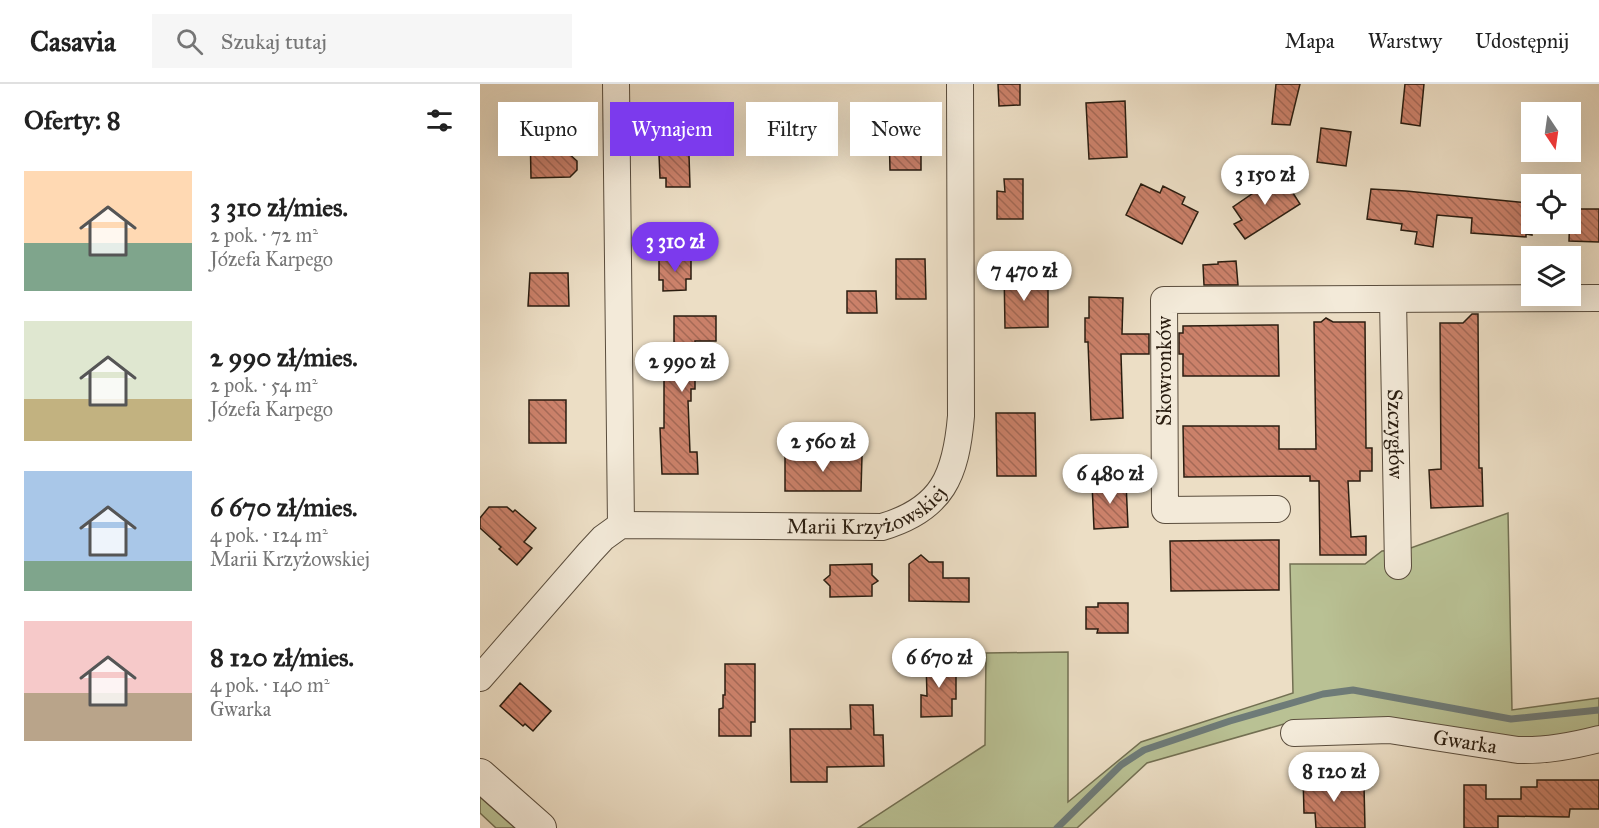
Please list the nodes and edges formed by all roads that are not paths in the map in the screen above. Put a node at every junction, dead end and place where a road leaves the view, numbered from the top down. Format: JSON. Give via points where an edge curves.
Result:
{"nodes":[{"id":1,"x":616,"y":84,"type":"edge"},
{"id":2,"x":960,"y":84,"type":"edge"},
{"id":3,"x":1599,"y":298,"type":"edge"},
{"id":4,"x":1393,"y":300,"type":"junction"},
{"id":5,"x":1277,"y":509,"type":"dead end"},
{"id":6,"x":621,"y":525,"type":"junction"},
{"id":7,"x":1398,"y":566,"type":"dead end"},
{"id":8,"x":480,"y":678,"type":"edge"},
{"id":9,"x":1294,"y":733,"type":"dead end"},
{"id":10,"x":1599,"y":739,"type":"edge"},
{"id":11,"x":480,"y":775,"type":"edge"},
{"id":12,"x":540,"y":828,"type":"edge"}],
"edges":[{"from":1,"to":6,"type":"street"},
{"from":2,"to":6,"type":"street","name":"Marii Krzyżowskiej","via":[[960,416],[956,459],[938,494],[922,510],[882,527]]},
{"from":3,"to":4,"type":"street"},
{"from":4,"to":5,"type":"street","name":"Skowronków","via":[[1164,300],[1165,510]]},
{"from":4,"to":7,"type":"street","name":"Szczygłów"},
{"from":6,"to":8,"type":"street","via":[[590,552]]},
{"from":9,"to":10,"type":"street","name":"Gwarka","via":[[1389,730],[1518,750]]},
{"from":11,"to":12,"type":"street"}]}
